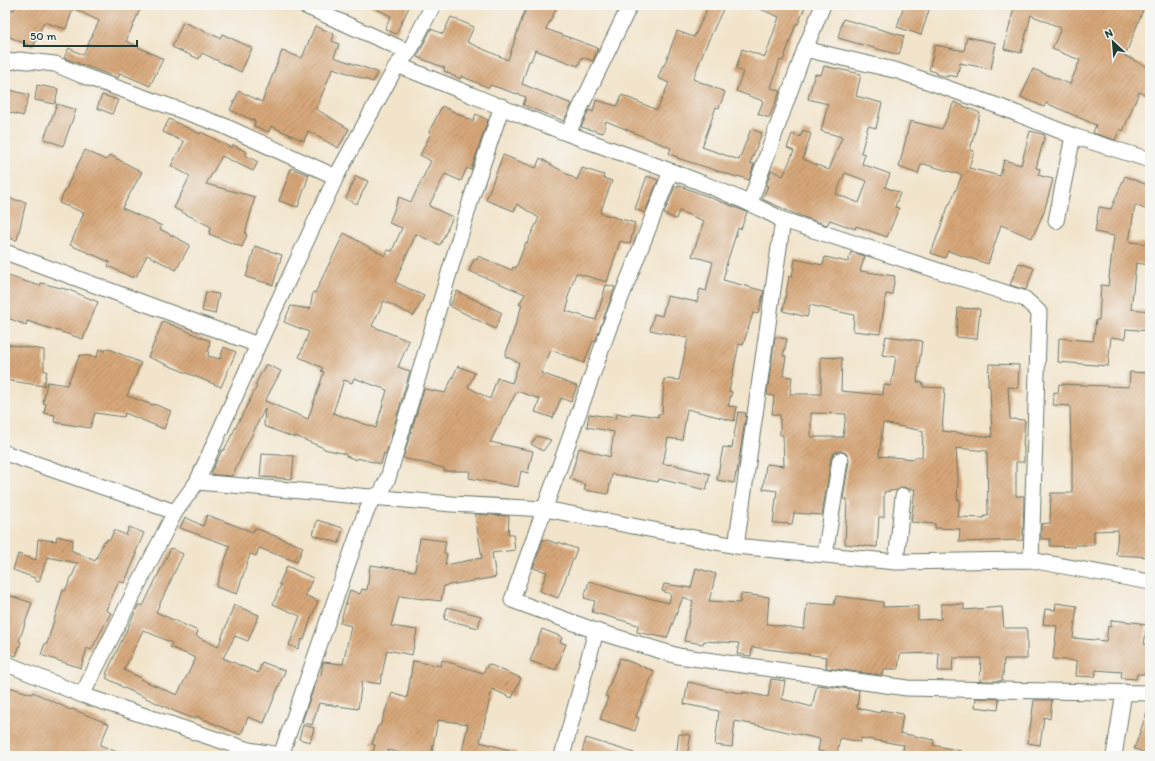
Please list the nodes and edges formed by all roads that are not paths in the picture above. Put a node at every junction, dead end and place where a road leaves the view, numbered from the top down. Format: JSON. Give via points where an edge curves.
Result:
{"nodes":[{"id":1,"x":303,"y":5,"type":"edge"},
{"id":2,"x":433,"y":5,"type":"edge"},
{"id":3,"x":630,"y":5,"type":"edge"},
{"id":4,"x":823,"y":5,"type":"edge"},
{"id":5,"x":805,"y":49,"type":"junction"},
{"id":6,"x":409,"y":52,"type":"junction"},
{"id":7,"x":5,"y":63,"type":"edge"},
{"id":8,"x":397,"y":65,"type":"junction"},
{"id":9,"x":502,"y":106,"type":"junction"},
{"id":10,"x":568,"y":133,"type":"junction"},
{"id":11,"x":1073,"y":136,"type":"junction"},
{"id":12,"x":1150,"y":160,"type":"edge"},
{"id":13,"x":671,"y":171,"type":"junction"},
{"id":14,"x":336,"y":177,"type":"junction"},
{"id":15,"x":750,"y":203,"type":"junction"},
{"id":16,"x":783,"y":220,"type":"junction"},
{"id":17,"x":1056,"y":221,"type":"dead end"},
{"id":18,"x":5,"y":252,"type":"edge"},
{"id":19,"x":258,"y":345,"type":"junction"},
{"id":20,"x":5,"y":453,"type":"edge"},
{"id":21,"x":840,"y":460,"type":"dead end"},
{"id":22,"x":197,"y":482,"type":"junction"},
{"id":23,"x":902,"y":496,"type":"dead end"},
{"id":24,"x":373,"y":497,"type":"junction"},
{"id":25,"x":545,"y":509,"type":"junction"},
{"id":26,"x":175,"y":512,"type":"junction"},
{"id":27,"x":736,"y":546,"type":"junction"},
{"id":28,"x":825,"y":555,"type":"junction"},
{"id":29,"x":1031,"y":560,"type":"junction"},
{"id":30,"x":896,"y":562,"type":"junction"},
{"id":31,"x":1150,"y":582,"type":"edge"},
{"id":32,"x":596,"y":631,"type":"junction"},
{"id":33,"x":5,"y":663,"type":"edge"},
{"id":34,"x":1124,"y":692,"type":"junction"},
{"id":35,"x":1150,"y":693,"type":"edge"},
{"id":36,"x":82,"y":695,"type":"junction"},
{"id":37,"x":249,"y":753,"type":"edge"},
{"id":38,"x":283,"y":756,"type":"edge"},
{"id":39,"x":562,"y":756,"type":"edge"},
{"id":40,"x":1114,"y":756,"type":"edge"}],
"edges":[{"from":1,"to":6,"type":"street"},
{"from":2,"to":6,"type":"street"},
{"from":3,"to":10,"type":"street"},
{"from":4,"to":5,"type":"street"},
{"from":5,"to":11,"type":"street","via":[[898,71],[998,106]]},
{"from":5,"to":15,"type":"street"},
{"from":6,"to":8,"type":"street"},
{"from":7,"to":14,"type":"street","via":[[19,60],[55,64],[222,125]]},
{"from":8,"to":9,"type":"street"},
{"from":8,"to":14,"type":"street"},
{"from":9,"to":10,"type":"street"},
{"from":9,"to":24,"type":"street","via":[[472,196],[388,478],[381,493]]},
{"from":10,"to":13,"type":"street"},
{"from":11,"to":12,"type":"street"},
{"from":11,"to":17,"type":"street"},
{"from":13,"to":15,"type":"street"},
{"from":13,"to":25,"type":"street","via":[[609,328]]},
{"from":14,"to":19,"type":"street"},
{"from":15,"to":16,"type":"street"},
{"from":16,"to":27,"type":"street"},
{"from":16,"to":29,"type":"street","via":[[1025,299],[1038,312]]},
{"from":18,"to":19,"type":"street"},
{"from":19,"to":22,"type":"street"},
{"from":20,"to":26,"type":"street"},
{"from":21,"to":28,"type":"street"},
{"from":22,"to":24,"type":"street"},
{"from":22,"to":26,"type":"street"},
{"from":23,"to":30,"type":"street"},
{"from":24,"to":25,"type":"street"},
{"from":24,"to":38,"type":"street"},
{"from":25,"to":27,"type":"street"},
{"from":25,"to":32,"type":"street","via":[[512,600]]},
{"from":26,"to":36,"type":"street"},
{"from":27,"to":28,"type":"street"},
{"from":28,"to":30,"type":"street"},
{"from":29,"to":30,"type":"street"},
{"from":29,"to":31,"type":"street"},
{"from":32,"to":34,"type":"street","via":[[678,656],[907,688]]},
{"from":32,"to":39,"type":"street"},
{"from":33,"to":36,"type":"street"},
{"from":34,"to":35,"type":"street"},
{"from":34,"to":40,"type":"street"},
{"from":36,"to":37,"type":"street"},
{"from":37,"to":38,"type":"street"}]}
